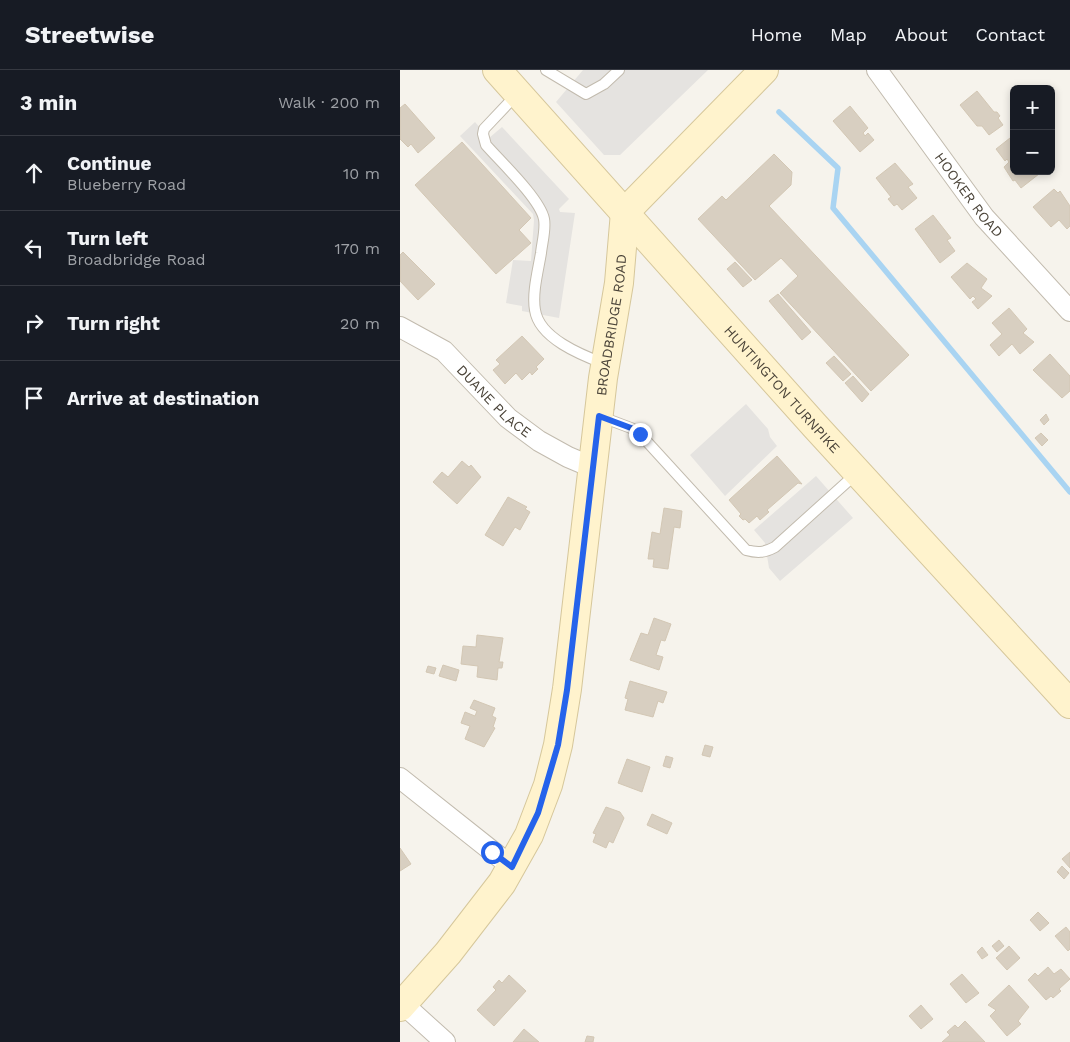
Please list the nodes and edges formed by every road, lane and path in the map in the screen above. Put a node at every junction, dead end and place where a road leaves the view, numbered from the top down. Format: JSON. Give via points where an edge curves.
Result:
{"nodes":[{"id":1,"x":497,"y":70,"type":"edge"},
{"id":2,"x":546,"y":70,"type":"edge"},
{"id":3,"x":619,"y":70,"type":"edge"},
{"id":4,"x":764,"y":70,"type":"edge"},
{"id":5,"x":877,"y":70,"type":"edge"},
{"id":6,"x":518,"y":93,"type":"junction"},
{"id":7,"x":625,"y":212,"type":"junction"},
{"id":8,"x":1070,"y":311,"type":"edge"},
{"id":9,"x":400,"y":327,"type":"edge"},
{"id":10,"x":606,"y":364,"type":"junction"},
{"id":11,"x":599,"y":416,"type":"junction"},
{"id":12,"x":594,"y":468,"type":"junction"},
{"id":13,"x":858,"y":472,"type":"junction"},
{"id":14,"x":1070,"y":704,"type":"edge"},
{"id":15,"x":400,"y":778,"type":"edge"},
{"id":16,"x":512,"y":867,"type":"junction"},
{"id":17,"x":401,"y":1005,"type":"edge"},
{"id":18,"x":445,"y":1042,"type":"edge"}],
"edges":[{"from":1,"to":6,"type":"main road","name":"HUNTINGTON TURNPIKE"},
{"from":2,"to":3,"type":"lane","via":[[586,94]]},
{"from":4,"to":7,"type":"main road"},
{"from":5,"to":8,"type":"street","name":"HOOKER ROAD","via":[[984,218]]},
{"from":6,"to":7,"type":"main road","name":"HUNTINGTON TURNPIKE"},
{"from":6,"to":10,"type":"lane","via":[[482,134],[486,145],[540,205],[545,221],[534,309],[538,320],[561,343],[578,354]]},
{"from":7,"to":10,"type":"main road","name":"BROADBRIDGE ROAD","via":[[619,283]]},
{"from":7,"to":13,"type":"main road","name":"HUNTINGTON TURNPIKE"},
{"from":9,"to":12,"type":"street","name":"DUANE PLACE","via":[[444,351],[508,418],[539,441]]},
{"from":10,"to":11,"type":"main road","name":"BROADBRIDGE ROAD"},
{"from":11,"to":12,"type":"main road","name":"BROADBRIDGE ROAD"},
{"from":11,"to":13,"type":"lane","via":[[640,434],[746,550],[765,552],[775,547]]},
{"from":12,"to":16,"type":"main road","name":"BROADBRIDGE ROAD","via":[[558,745],[538,813]]},
{"from":13,"to":14,"type":"main road","name":"HUNTINGTON TURNPIKE"},
{"from":15,"to":16,"type":"street"},
{"from":16,"to":17,"type":"main road","name":"BROADBRIDGE ROAD","via":[[448,953]]},
{"from":17,"to":18,"type":"street"}]}
